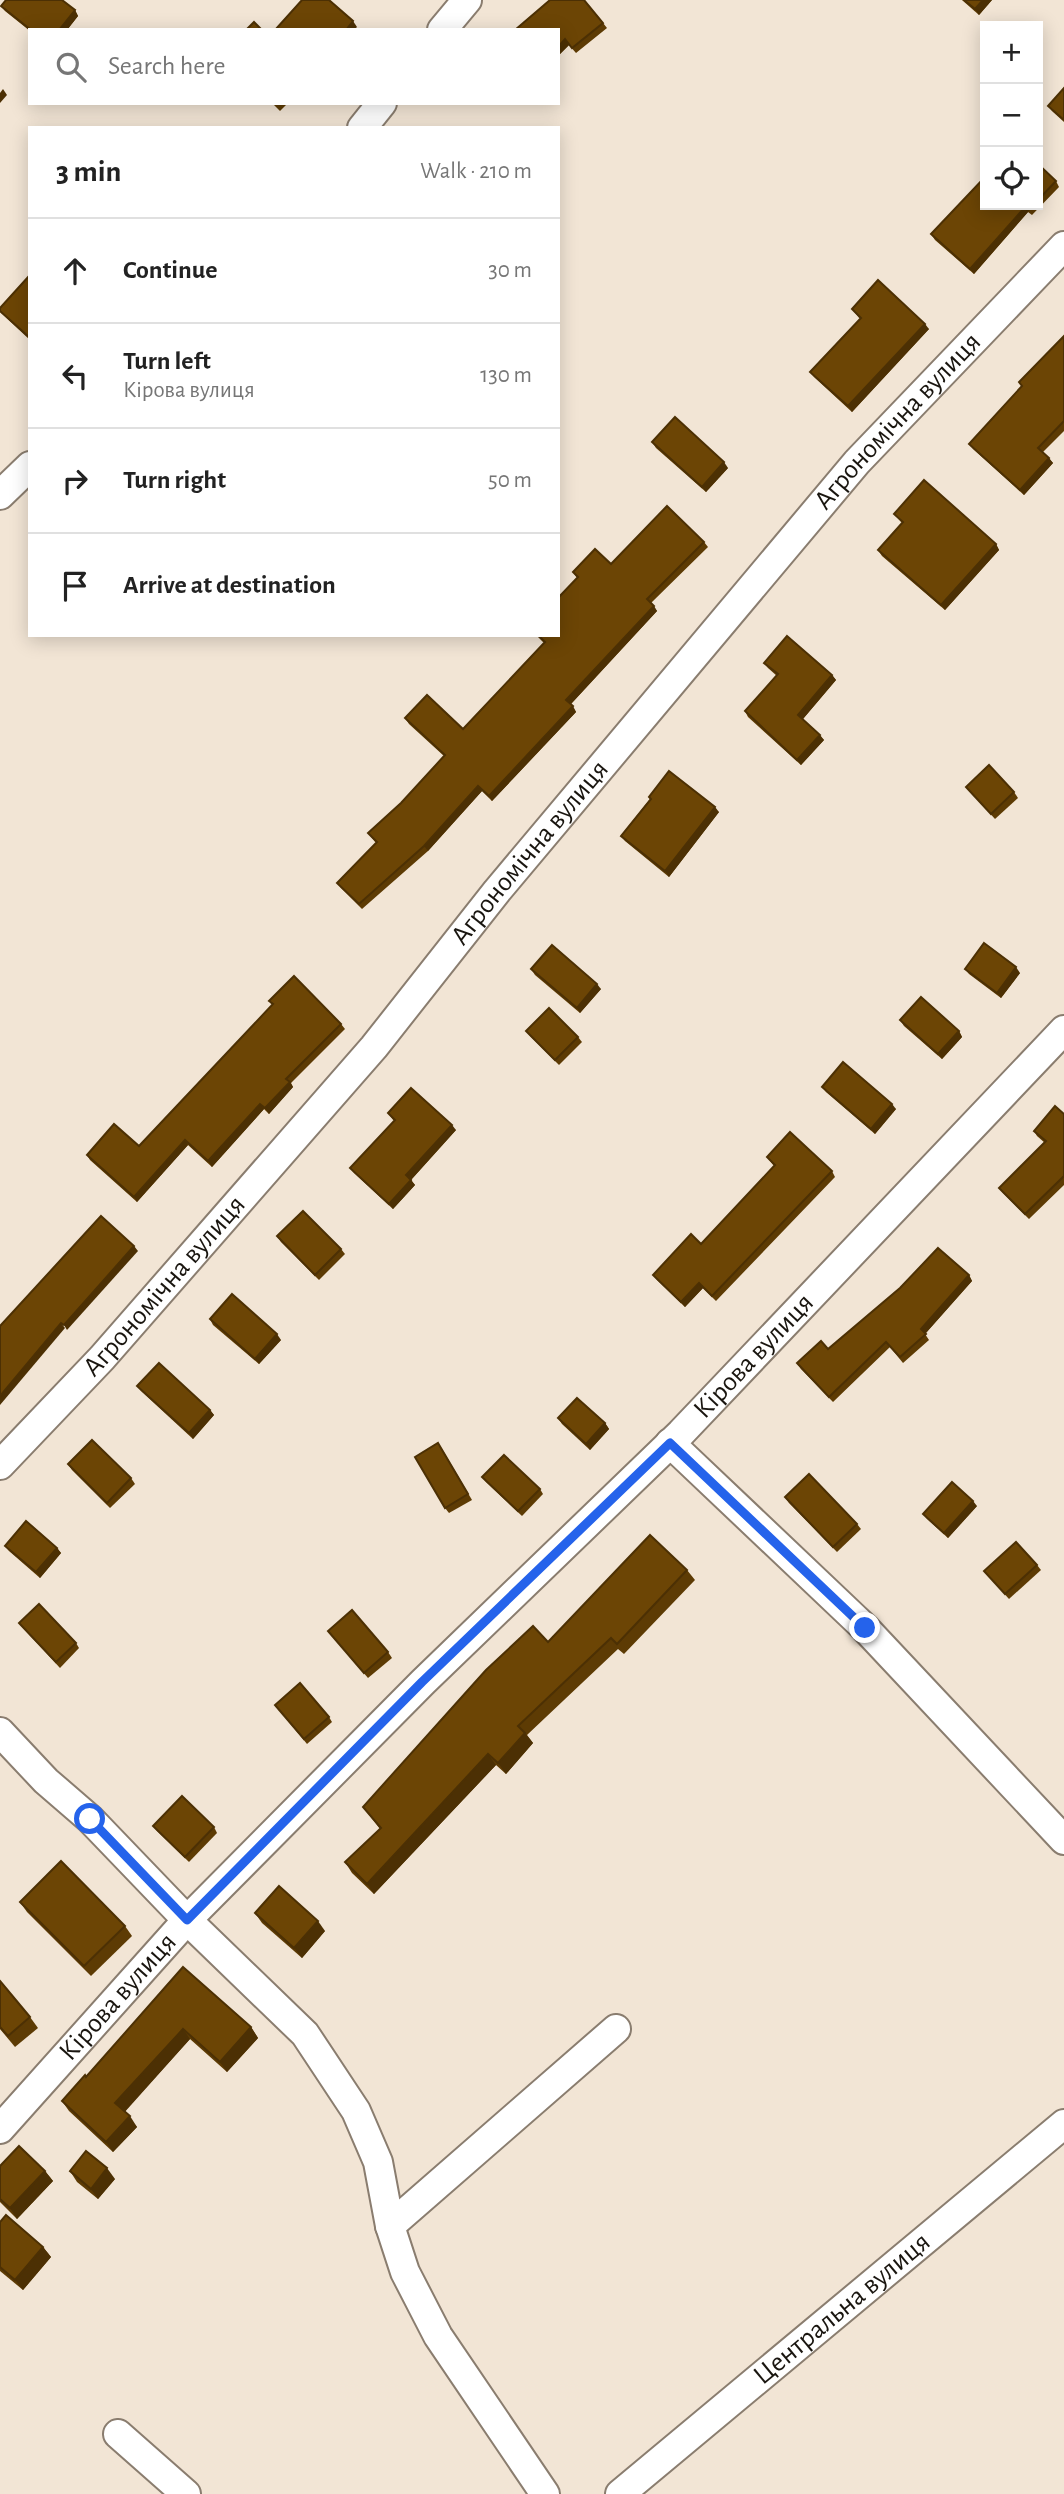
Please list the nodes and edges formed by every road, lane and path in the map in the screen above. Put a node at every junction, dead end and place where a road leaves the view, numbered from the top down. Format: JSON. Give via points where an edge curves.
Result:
{"nodes":[{"id":1,"x":467,"y":0,"type":"edge"},
{"id":2,"x":444,"y":28,"type":"edge"},
{"id":3,"x":380,"y":105,"type":"edge"},
{"id":4,"x":364,"y":126,"type":"edge"},
{"id":5,"x":1064,"y":246,"type":"edge"},
{"id":6,"x":28,"y":468,"type":"edge"},
{"id":7,"x":0,"y":495,"type":"edge"},
{"id":8,"x":1064,"y":1030,"type":"edge"},
{"id":9,"x":670,"y":1443,"type":"junction"},
{"id":10,"x":0,"y":1465,"type":"edge"},
{"id":11,"x":0,"y":1732,"type":"edge"},
{"id":12,"x":1064,"y":1840,"type":"edge"},
{"id":13,"x":187,"y":1920,"type":"junction"},
{"id":14,"x":616,"y":2029,"type":"dead end"},
{"id":15,"x":1064,"y":2124,"type":"edge"},
{"id":16,"x":0,"y":2129,"type":"edge"},
{"id":17,"x":390,"y":2226,"type":"junction"},
{"id":18,"x":118,"y":2434,"type":"dead end"},
{"id":19,"x":186,"y":2494,"type":"edge"},
{"id":20,"x":545,"y":2494,"type":"edge"},
{"id":21,"x":620,"y":2494,"type":"edge"}],
"edges":[{"from":1,"to":2,"type":"street"},
{"from":3,"to":4,"type":"street"},
{"from":5,"to":10,"type":"street","name":"Агрономічна вулиця","via":[[857,462],[497,891],[374,1047],[102,1358]]},
{"from":6,"to":7,"type":"street"},
{"from":8,"to":9,"type":"street","name":"Кірова вулиця"},
{"from":9,"to":12,"type":"street","via":[[865,1628]]},
{"from":9,"to":13,"type":"street","name":"Кірова вулиця","via":[[422,1682]]},
{"from":11,"to":13,"type":"street"},
{"from":13,"to":16,"type":"street","name":"Кірова вулиця"},
{"from":13,"to":17,"type":"street","via":[[305,2034],[356,2111],[373,2149]]},
{"from":14,"to":17,"type":"street"},
{"from":15,"to":21,"type":"street","name":"Центральна вулиця"},
{"from":17,"to":20,"type":"street","via":[[405,2272],[438,2336]]},
{"from":18,"to":19,"type":"street"}]}
